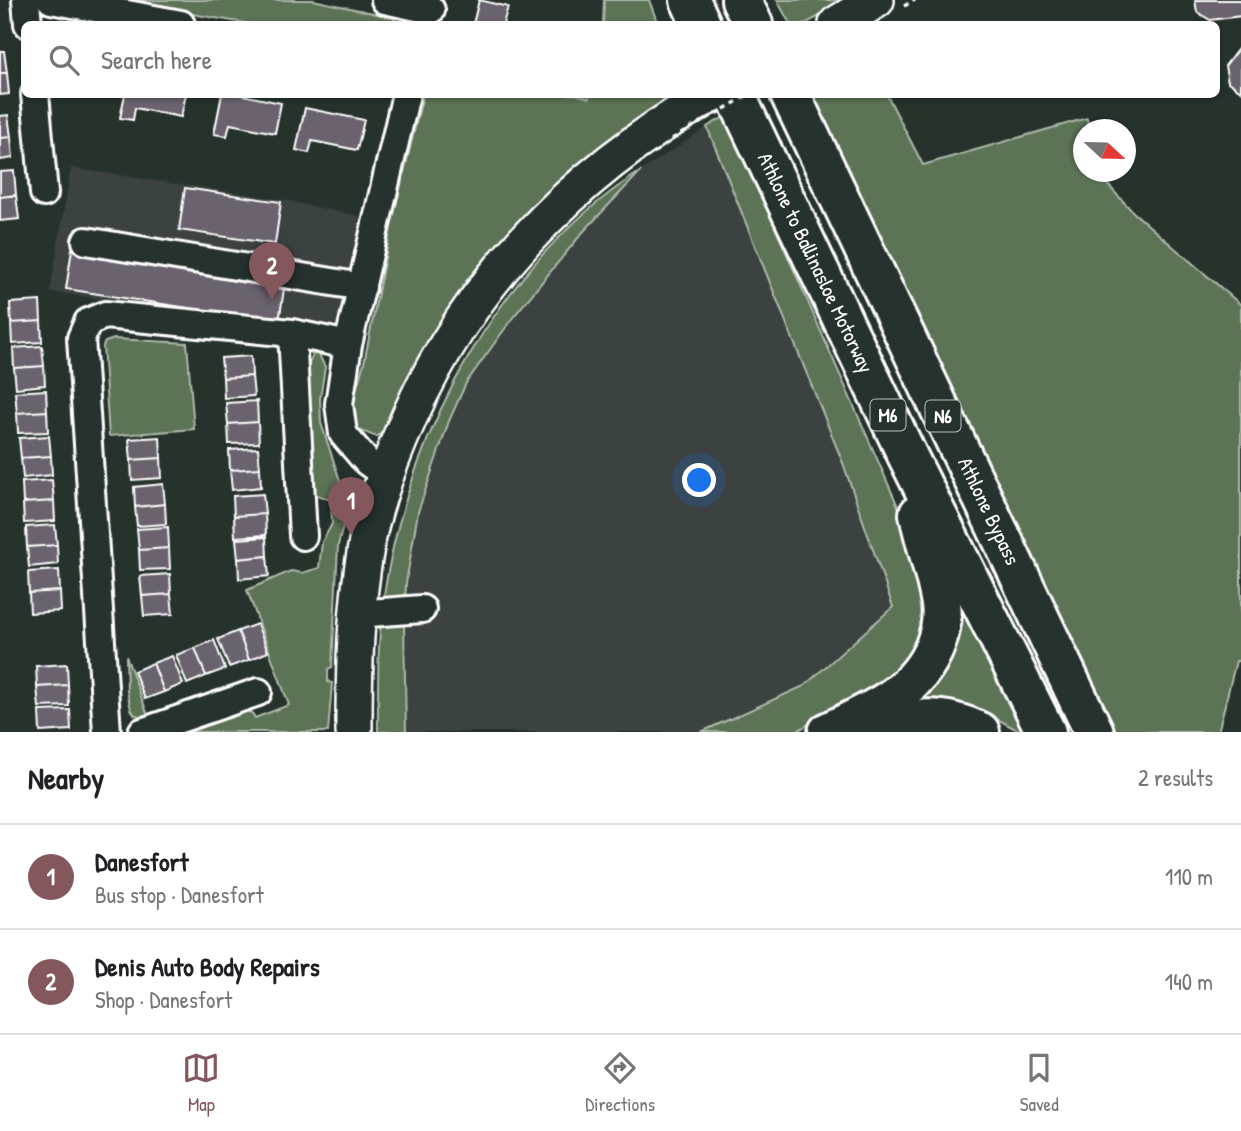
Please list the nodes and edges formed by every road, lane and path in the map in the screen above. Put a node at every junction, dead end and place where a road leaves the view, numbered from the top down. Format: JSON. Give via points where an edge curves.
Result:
{"nodes":[{"id":1,"x":26,"y":0,"type":"edge"},
{"id":2,"x":51,"y":0,"type":"edge"},
{"id":3,"x":385,"y":0,"type":"edge"},
{"id":4,"x":690,"y":0,"type":"edge"},
{"id":5,"x":741,"y":0,"type":"edge"},
{"id":6,"x":763,"y":0,"type":"edge"},
{"id":7,"x":876,"y":0,"type":"edge"},
{"id":8,"x":431,"y":12,"type":"edge"},
{"id":9,"x":28,"y":21,"type":"edge"},
{"id":10,"x":165,"y":21,"type":"edge"},
{"id":11,"x":700,"y":21,"type":"edge"},
{"id":12,"x":752,"y":21,"type":"edge"},
{"id":13,"x":770,"y":21,"type":"edge"},
{"id":14,"x":842,"y":21,"type":"edge"},
{"id":15,"x":405,"y":98,"type":"edge"},
{"id":16,"x":707,"y":98,"type":"edge"},
{"id":17,"x":737,"y":98,"type":"edge"},
{"id":18,"x":741,"y":98,"type":"edge"},
{"id":19,"x":792,"y":98,"type":"edge"},
{"id":20,"x":43,"y":103,"type":"edge"},
{"id":21,"x":674,"y":127,"type":"junction"},
{"id":22,"x":44,"y":193,"type":"dead end"},
{"id":23,"x":86,"y":241,"type":"dead end"},
{"id":24,"x":362,"y":287,"type":"junction"},
{"id":25,"x":292,"y":333,"type":"junction"},
{"id":26,"x":348,"y":345,"type":"junction"},
{"id":27,"x":908,"y":457,"type":"junction"},
{"id":28,"x":385,"y":475,"type":"junction"},
{"id":29,"x":303,"y":536,"type":"dead end"},
{"id":30,"x":422,"y":609,"type":"dead end"},
{"id":31,"x":357,"y":614,"type":"junction"},
{"id":32,"x":258,"y":692,"type":"dead end"},
{"id":33,"x":107,"y":732,"type":"edge"},
{"id":34,"x":142,"y":732,"type":"edge"},
{"id":35,"x":354,"y":732,"type":"edge"},
{"id":36,"x":828,"y":732,"type":"edge"},
{"id":37,"x":874,"y":732,"type":"edge"},
{"id":38,"x":980,"y":732,"type":"edge"},
{"id":39,"x":1046,"y":732,"type":"edge"},
{"id":40,"x":1094,"y":732,"type":"edge"}],
"edges":[{"from":1,"to":9,"type":"street"},
{"from":2,"to":10,"type":"street"},
{"from":3,"to":8,"type":"street"},
{"from":4,"to":11,"type":"highway"},
{"from":5,"to":12,"type":"highway"},
{"from":6,"to":13,"type":"highway"},
{"from":7,"to":14,"type":"main road"},
{"from":15,"to":24,"type":"street"},
{"from":16,"to":21,"type":"main road"},
{"from":17,"to":27,"type":"highway","name":"Athlone to Ballinasloe Motorway","number":"M6"},
{"from":18,"to":21,"type":"path","bridge":true},
{"from":19,"to":40,"type":"highway","name":"Athlone Bypass","number":"N6"},
{"from":20,"to":22,"type":"street"},
{"from":21,"to":28,"type":"main road","via":[[629,146],[547,217],[506,262],[443,348]]},
{"from":23,"to":24,"type":"street"},
{"from":24,"to":26,"type":"street"},
{"from":25,"to":26,"type":"street"},
{"from":25,"to":29,"type":"street"},
{"from":25,"to":33,"type":"street","via":[[105,315],[88,322],[81,338]]},
{"from":26,"to":28,"type":"street","via":[[339,404],[343,434]]},
{"from":27,"to":36,"type":"highway","via":[[942,607],[940,632],[930,660],[910,685],[873,711]]},
{"from":27,"to":39,"type":"highway","name":"Athlone to Ballinasloe Motorway","number":"M6"},
{"from":28,"to":31,"type":"main road","via":[[366,545]]},
{"from":30,"to":31,"type":"street"},
{"from":31,"to":35,"type":"main road"},
{"from":32,"to":34,"type":"street"},
{"from":37,"to":38,"type":"highway","via":[[914,719],[944,720]]}]}
